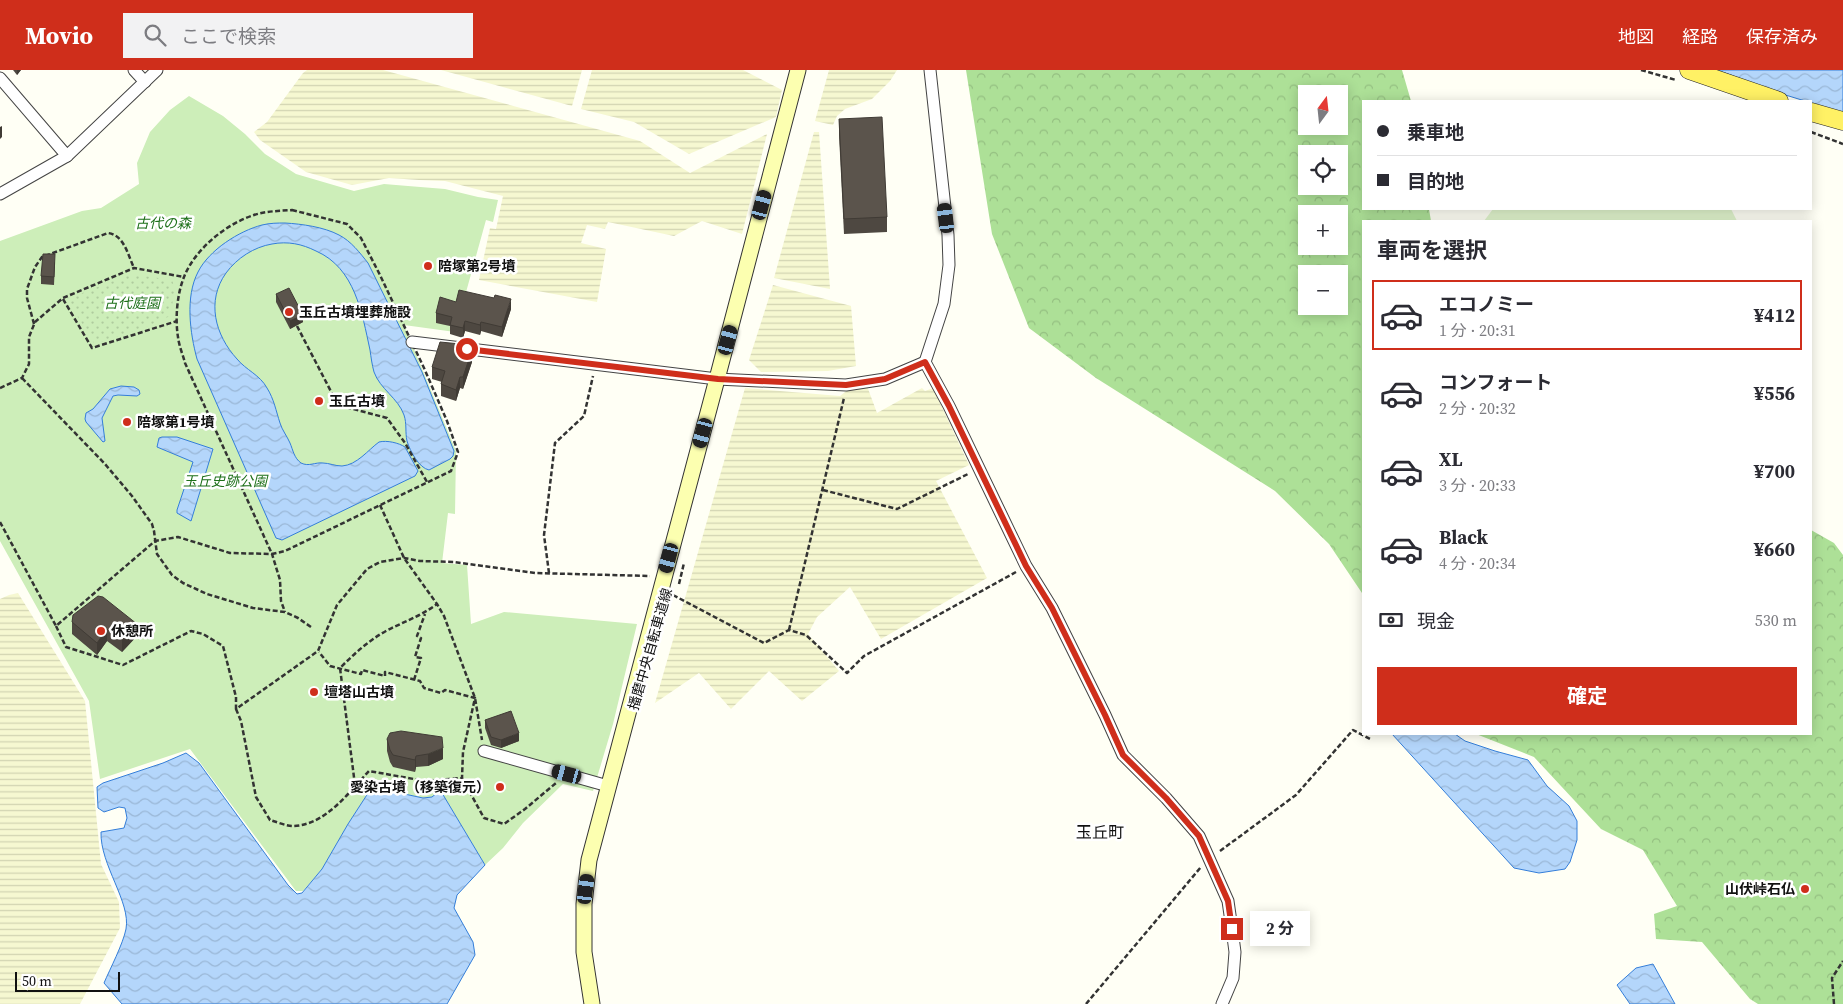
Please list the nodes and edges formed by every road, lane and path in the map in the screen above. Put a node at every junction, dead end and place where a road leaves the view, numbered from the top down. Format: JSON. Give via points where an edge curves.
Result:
{"nodes":[{"id":1,"x":134,"y":70,"type":"edge"},
{"id":2,"x":157,"y":70,"type":"edge"},
{"id":3,"x":798,"y":70,"type":"edge"},
{"id":4,"x":930,"y":70,"type":"edge"},
{"id":5,"x":1689,"y":70,"type":"edge"},
{"id":6,"x":0,"y":78,"type":"edge"},
{"id":7,"x":144,"y":82,"type":"junction"},
{"id":8,"x":1776,"y":100,"type":"edge"},
{"id":9,"x":1812,"y":112,"type":"edge"},
{"id":10,"x":1843,"y":122,"type":"edge"},
{"id":11,"x":1812,"y":132,"type":"edge"},
{"id":12,"x":1843,"y":144,"type":"edge"},
{"id":13,"x":67,"y":156,"type":"junction"},
{"id":14,"x":0,"y":194,"type":"edge"},
{"id":15,"x":134,"y":268,"type":"junction"},
{"id":16,"x":184,"y":277,"type":"junction"},
{"id":17,"x":63,"y":298,"type":"junction"},
{"id":18,"x":177,"y":322,"type":"junction"},
{"id":19,"x":34,"y":324,"type":"junction"},
{"id":20,"x":297,"y":326,"type":"edge"},
{"id":21,"x":412,"y":342,"type":"junction"},
{"id":22,"x":925,"y":362,"type":"junction"},
{"id":23,"x":596,"y":365,"type":"junction"},
{"id":24,"x":22,"y":378,"type":"junction"},
{"id":25,"x":718,"y":379,"type":"junction"},
{"id":26,"x":846,"y":385,"type":"junction"},
{"id":27,"x":0,"y":388,"type":"edge"},
{"id":28,"x":979,"y":469,"type":"junction"},
{"id":29,"x":426,"y":482,"type":"junction"},
{"id":30,"x":823,"y":490,"type":"junction"},
{"id":31,"x":380,"y":505,"type":"junction"},
{"id":32,"x":0,"y":522,"type":"edge"},
{"id":33,"x":155,"y":541,"type":"junction"},
{"id":34,"x":272,"y":554,"type":"junction"},
{"id":35,"x":404,"y":558,"type":"junction"},
{"id":36,"x":685,"y":562,"type":"dead end"},
{"id":37,"x":1026,"y":566,"type":"junction"},
{"id":38,"x":548,"y":573,"type":"junction"},
{"id":39,"x":666,"y":587,"type":"junction"},
{"id":40,"x":672,"y":603,"type":"dead end"},
{"id":41,"x":437,"y":604,"type":"junction"},
{"id":42,"x":285,"y":612,"type":"junction"},
{"id":43,"x":425,"y":613,"type":"junction"},
{"id":44,"x":56,"y":626,"type":"junction"},
{"id":45,"x":311,"y":627,"type":"dead end"},
{"id":46,"x":789,"y":630,"type":"junction"},
{"id":47,"x":318,"y":651,"type":"junction"},
{"id":48,"x":340,"y":668,"type":"junction"},
{"id":49,"x":414,"y":680,"type":"junction"},
{"id":50,"x":474,"y":698,"type":"junction"},
{"id":51,"x":236,"y":709,"type":"junction"},
{"id":52,"x":484,"y":752,"type":"joint"},
{"id":53,"x":567,"y":774,"type":"junction"},
{"id":54,"x":462,"y":778,"type":"junction"},
{"id":55,"x":355,"y":785,"type":"junction"},
{"id":56,"x":608,"y":786,"type":"junction"},
{"id":57,"x":1843,"y":961,"type":"edge"},
{"id":58,"x":592,"y":1004,"type":"edge"},
{"id":59,"x":1222,"y":1004,"type":"edge"},
{"id":60,"x":1834,"y":1004,"type":"edge"}],
"edges":[{"from":1,"to":7,"type":"street"},
{"from":2,"to":7,"type":"street"},
{"from":3,"to":25,"type":"street"},
{"from":4,"to":22,"type":"street","via":[[949,265],[944,304]]},
{"from":5,"to":8,"type":"main road"},
{"from":6,"to":13,"type":"street"},
{"from":7,"to":13,"type":"street"},
{"from":9,"to":10,"type":"main road"},
{"from":11,"to":12,"type":"path"},
{"from":13,"to":14,"type":"street"},
{"from":15,"to":16,"type":"path"},
{"from":15,"to":17,"type":"path"},
{"from":15,"to":19,"type":"path","via":[[120,238],[108,233],[42,257],[34,267],[27,289]]},
{"from":16,"to":18,"type":"path"},
{"from":16,"to":21,"type":"path","via":[[212,239],[253,215],[292,210],[338,221],[347,224],[361,238]]},
{"from":17,"to":18,"type":"path","via":[[92,348]]},
{"from":17,"to":19,"type":"path"},
{"from":18,"to":34,"type":"path","via":[[185,363]]},
{"from":19,"to":24,"type":"path","via":[[29,364]]},
{"from":20,"to":29,"type":"path","via":[[338,404],[387,418]]},
{"from":21,"to":23,"type":"street"},
{"from":21,"to":29,"type":"path","via":[[458,449],[450,471]]},
{"from":22,"to":26,"type":"street","via":[[885,379]]},
{"from":22,"to":28,"type":"street"},
{"from":23,"to":25,"type":"street"},
{"from":23,"to":38,"type":"path","via":[[584,416],[555,444],[544,535]]},
{"from":24,"to":27,"type":"path"},
{"from":24,"to":33,"type":"path","via":[[132,496],[152,524]]},
{"from":25,"to":26,"type":"street"},
{"from":25,"to":39,"type":"street"},
{"from":26,"to":30,"type":"path"},
{"from":28,"to":30,"type":"path","via":[[897,509]]},
{"from":28,"to":37,"type":"street"},
{"from":29,"to":31,"type":"path"},
{"from":30,"to":46,"type":"path"},
{"from":31,"to":34,"type":"path","via":[[285,551]]},
{"from":31,"to":35,"type":"path"},
{"from":32,"to":44,"type":"path"},
{"from":33,"to":34,"type":"path","via":[[178,537],[230,553]]},
{"from":33,"to":42,"type":"path","via":[[157,554],[172,575],[183,583],[253,608]]},
{"from":33,"to":44,"type":"path"},
{"from":34,"to":42,"type":"path"},
{"from":35,"to":38,"type":"path"},
{"from":35,"to":41,"type":"path"},
{"from":35,"to":47,"type":"path","via":[[380,562],[367,570],[337,605]]},
{"from":36,"to":39,"type":"path","name":"播磨中央自転車道線"},
{"from":37,"to":46,"type":"path","via":[[864,656],[847,673],[806,635]]},
{"from":37,"to":59,"type":"street","via":[[1052,608],[1123,755],[1199,836],[1228,901],[1232,929],[1235,952],[1233,978]]},
{"from":38,"to":39,"type":"path"},
{"from":39,"to":40,"type":"path","name":"播磨中央自転車道線"},
{"from":39,"to":46,"type":"path","via":[[764,642]]},
{"from":39,"to":56,"type":"street"},
{"from":41,"to":43,"type":"path"},
{"from":41,"to":50,"type":"path"},
{"from":42,"to":45,"type":"path"},
{"from":43,"to":48,"type":"path","via":[[360,648]]},
{"from":43,"to":49,"type":"path","via":[[417,636],[421,638],[415,657],[421,658]]},
{"from":44,"to":51,"type":"path","via":[[66,647],[122,665],[191,631],[202,634],[223,646]]},
{"from":47,"to":48,"type":"path","via":[[330,666]]},
{"from":47,"to":51,"type":"path"},
{"from":48,"to":49,"type":"path","via":[[361,674],[362,670],[385,676],[385,672]]},
{"from":48,"to":55,"type":"path"},
{"from":49,"to":50,"type":"path","via":[[424,688]]},
{"from":50,"to":52,"type":"path"},
{"from":50,"to":54,"type":"path","via":[[463,752]]},
{"from":51,"to":55,"type":"path","via":[[256,798],[270,820],[291,826],[310,824],[328,812]]},
{"from":52,"to":53,"type":"street"},
{"from":53,"to":54,"type":"path","via":[[504,824],[484,818]]},
{"from":53,"to":56,"type":"street"},
{"from":54,"to":55,"type":"path","via":[[425,782],[369,771]]},
{"from":56,"to":58,"type":"street","via":[[589,860],[584,904],[584,952]]},
{"from":57,"to":60,"type":"path","via":[[1832,978]]}]}
